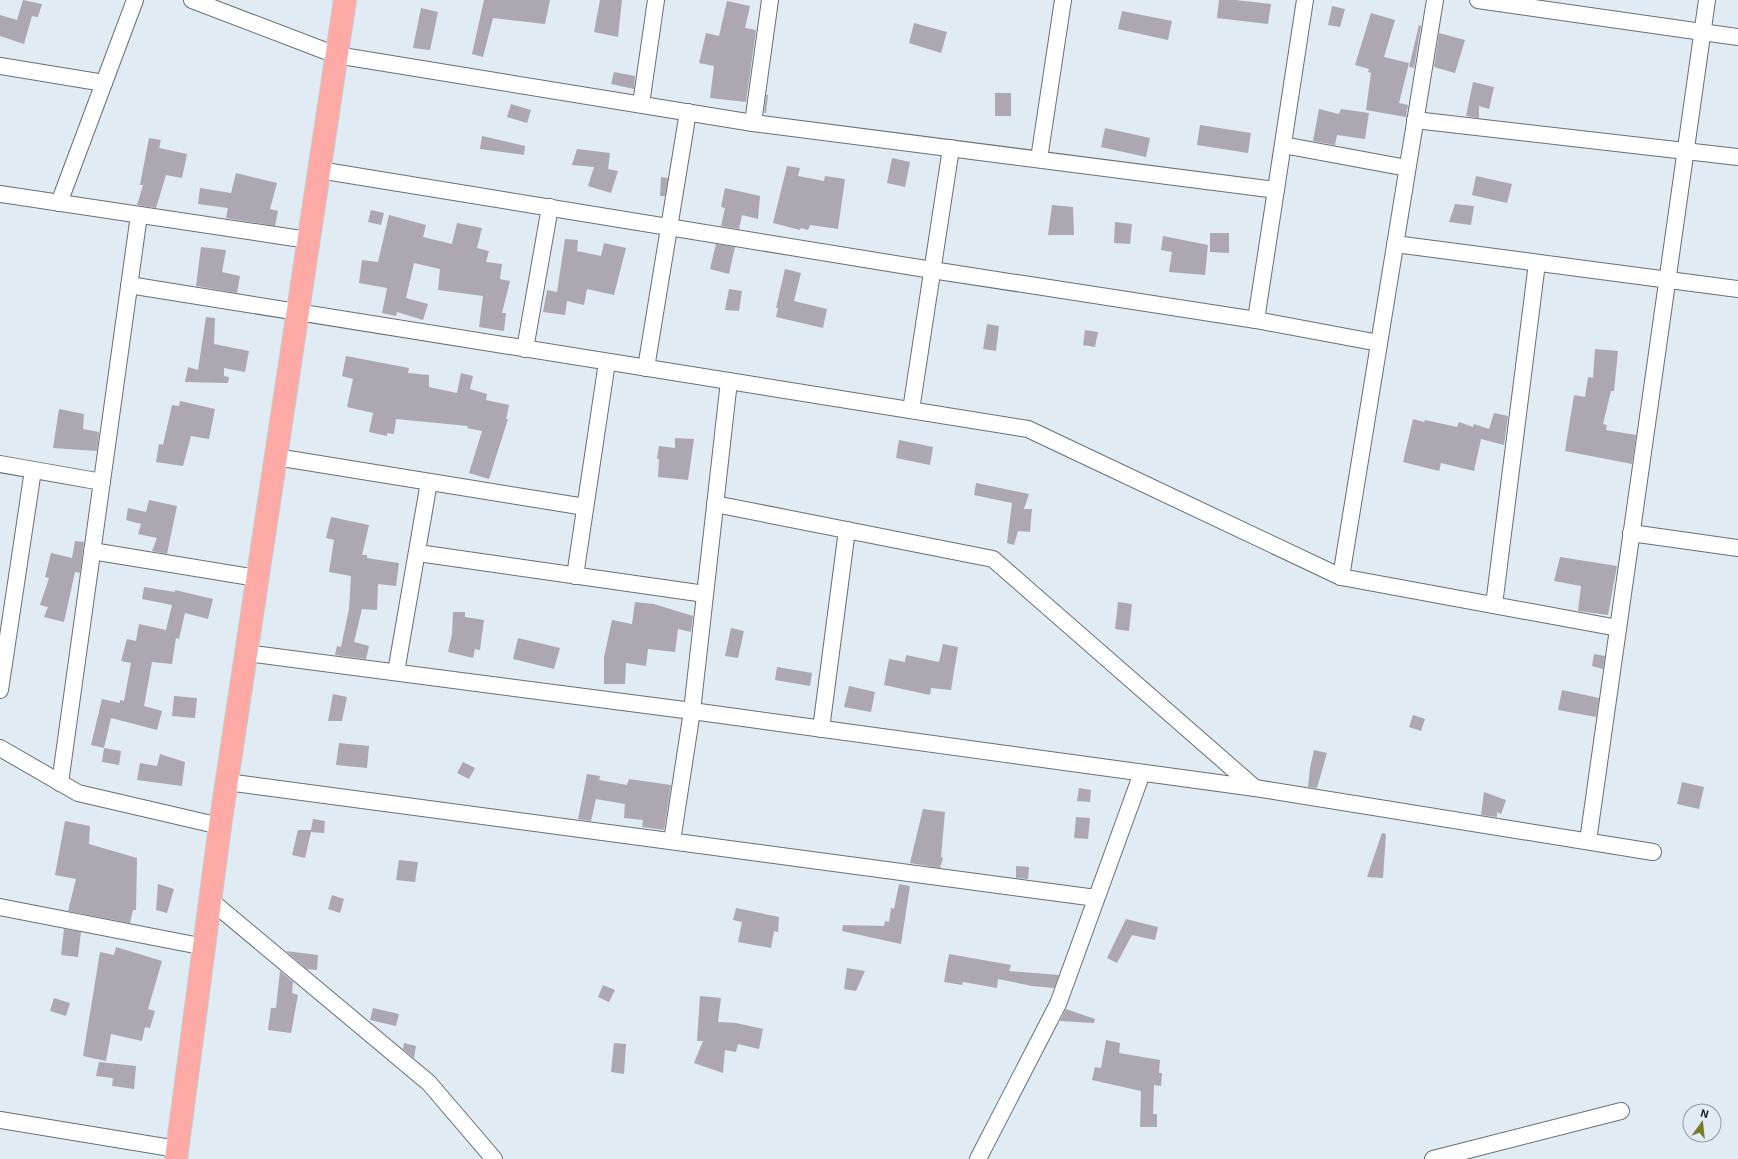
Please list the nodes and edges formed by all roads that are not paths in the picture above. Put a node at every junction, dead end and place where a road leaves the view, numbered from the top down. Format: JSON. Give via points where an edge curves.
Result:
{"nodes":[{"id":1,"x":135,"y":0,"type":"edge"},
{"id":2,"x":192,"y":0,"type":"edge"},
{"id":3,"x":345,"y":0,"type":"edge"},
{"id":4,"x":656,"y":0,"type":"edge"},
{"id":5,"x":770,"y":0,"type":"edge"},
{"id":6,"x":1063,"y":0,"type":"edge"},
{"id":7,"x":1305,"y":0,"type":"edge"},
{"id":8,"x":1435,"y":0,"type":"edge"},
{"id":9,"x":1478,"y":0,"type":"edge"},
{"id":10,"x":1707,"y":0,"type":"edge"},
{"id":11,"x":1702,"y":34,"type":"junction"},
{"id":12,"x":1738,"y":37,"type":"edge"},
{"id":13,"x":336,"y":55,"type":"junction"},
{"id":14,"x":0,"y":66,"type":"edge"},
{"id":15,"x":104,"y":83,"type":"junction"},
{"id":16,"x":641,"y":104,"type":"junction"},
{"id":17,"x":688,"y":112,"type":"junction"},
{"id":18,"x":1415,"y":120,"type":"junction"},
{"id":19,"x":753,"y":123,"type":"junction"},
{"id":20,"x":1282,"y":145,"type":"junction"},
{"id":21,"x":951,"y":148,"type":"junction"},
{"id":22,"x":1685,"y":152,"type":"junction"},
{"id":23,"x":1738,"y":156,"type":"edge"},
{"id":24,"x":1039,"y":159,"type":"junction"},
{"id":25,"x":1407,"y":168,"type":"junction"},
{"id":26,"x":319,"y":170,"type":"junction"},
{"id":27,"x":1276,"y":190,"type":"junction"},
{"id":28,"x":0,"y":194,"type":"edge"},
{"id":29,"x":59,"y":203,"type":"junction"},
{"id":30,"x":550,"y":207,"type":"junction"},
{"id":31,"x":139,"y":215,"type":"junction"},
{"id":32,"x":669,"y":227,"type":"junction"},
{"id":33,"x":308,"y":240,"type":"junction"},
{"id":34,"x":1395,"y":244,"type":"junction"},
{"id":35,"x":1538,"y":263,"type":"junction"},
{"id":36,"x":932,"y":270,"type":"junction"},
{"id":37,"x":1667,"y":280,"type":"junction"},
{"id":38,"x":130,"y":285,"type":"junction"},
{"id":39,"x":1738,"y":289,"type":"edge"},
{"id":40,"x":298,"y":312,"type":"junction"},
{"id":41,"x":1256,"y":320,"type":"junction"},
{"id":42,"x":1379,"y":343,"type":"junction"},
{"id":43,"x":525,"y":348,"type":"junction"},
{"id":44,"x":607,"y":362,"type":"junction"},
{"id":45,"x":646,"y":368,"type":"junction"},
{"id":46,"x":729,"y":381,"type":"junction"},
{"id":47,"x":911,"y":410,"type":"junction"},
{"id":48,"x":276,"y":457,"type":"junction"},
{"id":49,"x":0,"y":464,"type":"edge"},
{"id":50,"x":33,"y":470,"type":"junction"},
{"id":51,"x":102,"y":482,"type":"junction"},
{"id":52,"x":429,"y":482,"type":"junction"},
{"id":53,"x":715,"y":504,"type":"junction"},
{"id":54,"x":585,"y":507,"type":"junction"},
{"id":55,"x":847,"y":530,"type":"junction"},
{"id":56,"x":1631,"y":533,"type":"junction"},
{"id":57,"x":1738,"y":548,"type":"edge"},
{"id":58,"x":92,"y":551,"type":"junction"},
{"id":59,"x":418,"y":553,"type":"junction"},
{"id":60,"x":575,"y":576,"type":"junction"},
{"id":61,"x":1340,"y":577,"type":"junction"},
{"id":62,"x":257,"y":578,"type":"junction"},
{"id":63,"x":705,"y":594,"type":"junction"},
{"id":64,"x":1494,"y":605,"type":"junction"},
{"id":65,"x":1618,"y":628,"type":"junction"},
{"id":66,"x":246,"y":653,"type":"junction"},
{"id":67,"x":396,"y":672,"type":"junction"},
{"id":68,"x":0,"y":690,"type":"edge"},
{"id":69,"x":692,"y":711,"type":"junction"},
{"id":70,"x":821,"y":729,"type":"junction"},
{"id":71,"x":1,"y":752,"type":"edge"},
{"id":72,"x":1142,"y":773,"type":"junction"},
{"id":73,"x":227,"y":782,"type":"junction"},
{"id":74,"x":60,"y":783,"type":"junction"},
{"id":75,"x":1254,"y":788,"type":"junction"},
{"id":76,"x":220,"y":826,"type":"junction"},
{"id":77,"x":672,"y":841,"type":"junction"},
{"id":78,"x":1588,"y":841,"type":"junction"},
{"id":79,"x":1653,"y":852,"type":"dead end"},
{"id":80,"x":1096,"y":898,"type":"junction"},
{"id":81,"x":210,"y":900,"type":"junction"},
{"id":82,"x":0,"y":908,"type":"edge"},
{"id":83,"x":205,"y":947,"type":"junction"},
{"id":84,"x":1621,"y":1112,"type":"dead end"},
{"id":85,"x":0,"y":1120,"type":"edge"},
{"id":86,"x":176,"y":1154,"type":"edge"},
{"id":87,"x":494,"y":1159,"type":"edge"},
{"id":88,"x":978,"y":1159,"type":"edge"},
{"id":89,"x":1433,"y":1159,"type":"edge"}],
"edges":[{"from":1,"to":15,"type":"street"},
{"from":2,"to":13,"type":"street"},
{"from":3,"to":13,"type":"main road"},
{"from":4,"to":16,"type":"street"},
{"from":5,"to":19,"type":"street"},
{"from":6,"to":24,"type":"street"},
{"from":7,"to":20,"type":"street"},
{"from":8,"to":18,"type":"street"},
{"from":9,"to":11,"type":"street"},
{"from":10,"to":11,"type":"street"},
{"from":11,"to":12,"type":"street"},
{"from":11,"to":22,"type":"street"},
{"from":13,"to":16,"type":"street"},
{"from":13,"to":26,"type":"main road"},
{"from":14,"to":15,"type":"street"},
{"from":15,"to":29,"type":"street"},
{"from":16,"to":17,"type":"street"},
{"from":17,"to":19,"type":"street"},
{"from":17,"to":32,"type":"street"},
{"from":18,"to":22,"type":"street"},
{"from":18,"to":25,"type":"street"},
{"from":19,"to":21,"type":"street"},
{"from":20,"to":25,"type":"street"},
{"from":20,"to":27,"type":"street"},
{"from":21,"to":24,"type":"street"},
{"from":21,"to":36,"type":"street"},
{"from":22,"to":23,"type":"street"},
{"from":22,"to":37,"type":"street"},
{"from":24,"to":27,"type":"street"},
{"from":25,"to":34,"type":"street"},
{"from":26,"to":30,"type":"street"},
{"from":26,"to":33,"type":"main road"},
{"from":27,"to":41,"type":"street"},
{"from":28,"to":29,"type":"street"},
{"from":29,"to":31,"type":"street"},
{"from":30,"to":32,"type":"street"},
{"from":30,"to":43,"type":"street"},
{"from":31,"to":33,"type":"street"},
{"from":31,"to":38,"type":"street"},
{"from":32,"to":36,"type":"street"},
{"from":32,"to":45,"type":"street"},
{"from":33,"to":40,"type":"main road"},
{"from":34,"to":35,"type":"street"},
{"from":34,"to":42,"type":"street"},
{"from":35,"to":37,"type":"street"},
{"from":35,"to":64,"type":"street"},
{"from":36,"to":41,"type":"street"},
{"from":36,"to":47,"type":"street"},
{"from":37,"to":39,"type":"street"},
{"from":37,"to":56,"type":"street"},
{"from":38,"to":40,"type":"street"},
{"from":38,"to":51,"type":"street"},
{"from":40,"to":43,"type":"street"},
{"from":40,"to":48,"type":"main road"},
{"from":41,"to":42,"type":"street"},
{"from":42,"to":61,"type":"street"},
{"from":43,"to":44,"type":"street"},
{"from":44,"to":45,"type":"street"},
{"from":44,"to":54,"type":"street"},
{"from":45,"to":46,"type":"street"},
{"from":46,"to":47,"type":"street"},
{"from":46,"to":53,"type":"street"},
{"from":47,"to":61,"type":"street","via":[[1028,429]]},
{"from":48,"to":52,"type":"street"},
{"from":48,"to":62,"type":"main road"},
{"from":49,"to":50,"type":"street"},
{"from":50,"to":51,"type":"street"},
{"from":50,"to":68,"type":"street"},
{"from":51,"to":58,"type":"street"},
{"from":52,"to":54,"type":"street"},
{"from":52,"to":59,"type":"street"},
{"from":53,"to":55,"type":"street"},
{"from":53,"to":63,"type":"street"},
{"from":54,"to":60,"type":"street"},
{"from":55,"to":70,"type":"street"},
{"from":55,"to":75,"type":"street","via":[[993,559]]},
{"from":56,"to":57,"type":"street"},
{"from":56,"to":65,"type":"street"},
{"from":58,"to":62,"type":"street"},
{"from":58,"to":74,"type":"street"},
{"from":59,"to":60,"type":"street"},
{"from":59,"to":67,"type":"street"},
{"from":60,"to":63,"type":"street"},
{"from":61,"to":64,"type":"street"},
{"from":62,"to":66,"type":"main road"},
{"from":63,"to":69,"type":"street"},
{"from":64,"to":65,"type":"street"},
{"from":65,"to":78,"type":"street"},
{"from":66,"to":67,"type":"street"},
{"from":66,"to":73,"type":"main road"},
{"from":67,"to":69,"type":"street"},
{"from":69,"to":70,"type":"street"},
{"from":69,"to":77,"type":"street"},
{"from":70,"to":72,"type":"street"},
{"from":71,"to":74,"type":"street"},
{"from":72,"to":75,"type":"street"},
{"from":72,"to":80,"type":"street"},
{"from":73,"to":76,"type":"main road"},
{"from":73,"to":77,"type":"street"},
{"from":74,"to":76,"type":"street","via":[[78,793]]},
{"from":75,"to":78,"type":"street"},
{"from":76,"to":81,"type":"main road"},
{"from":77,"to":80,"type":"street"},
{"from":78,"to":79,"type":"street"},
{"from":80,"to":88,"type":"street","via":[[1058,1004]]},
{"from":81,"to":83,"type":"main road"},
{"from":81,"to":87,"type":"street","via":[[429,1083]]},
{"from":82,"to":83,"type":"street"},
{"from":83,"to":86,"type":"main road"},
{"from":84,"to":89,"type":"street"},
{"from":85,"to":86,"type":"street"}]}
